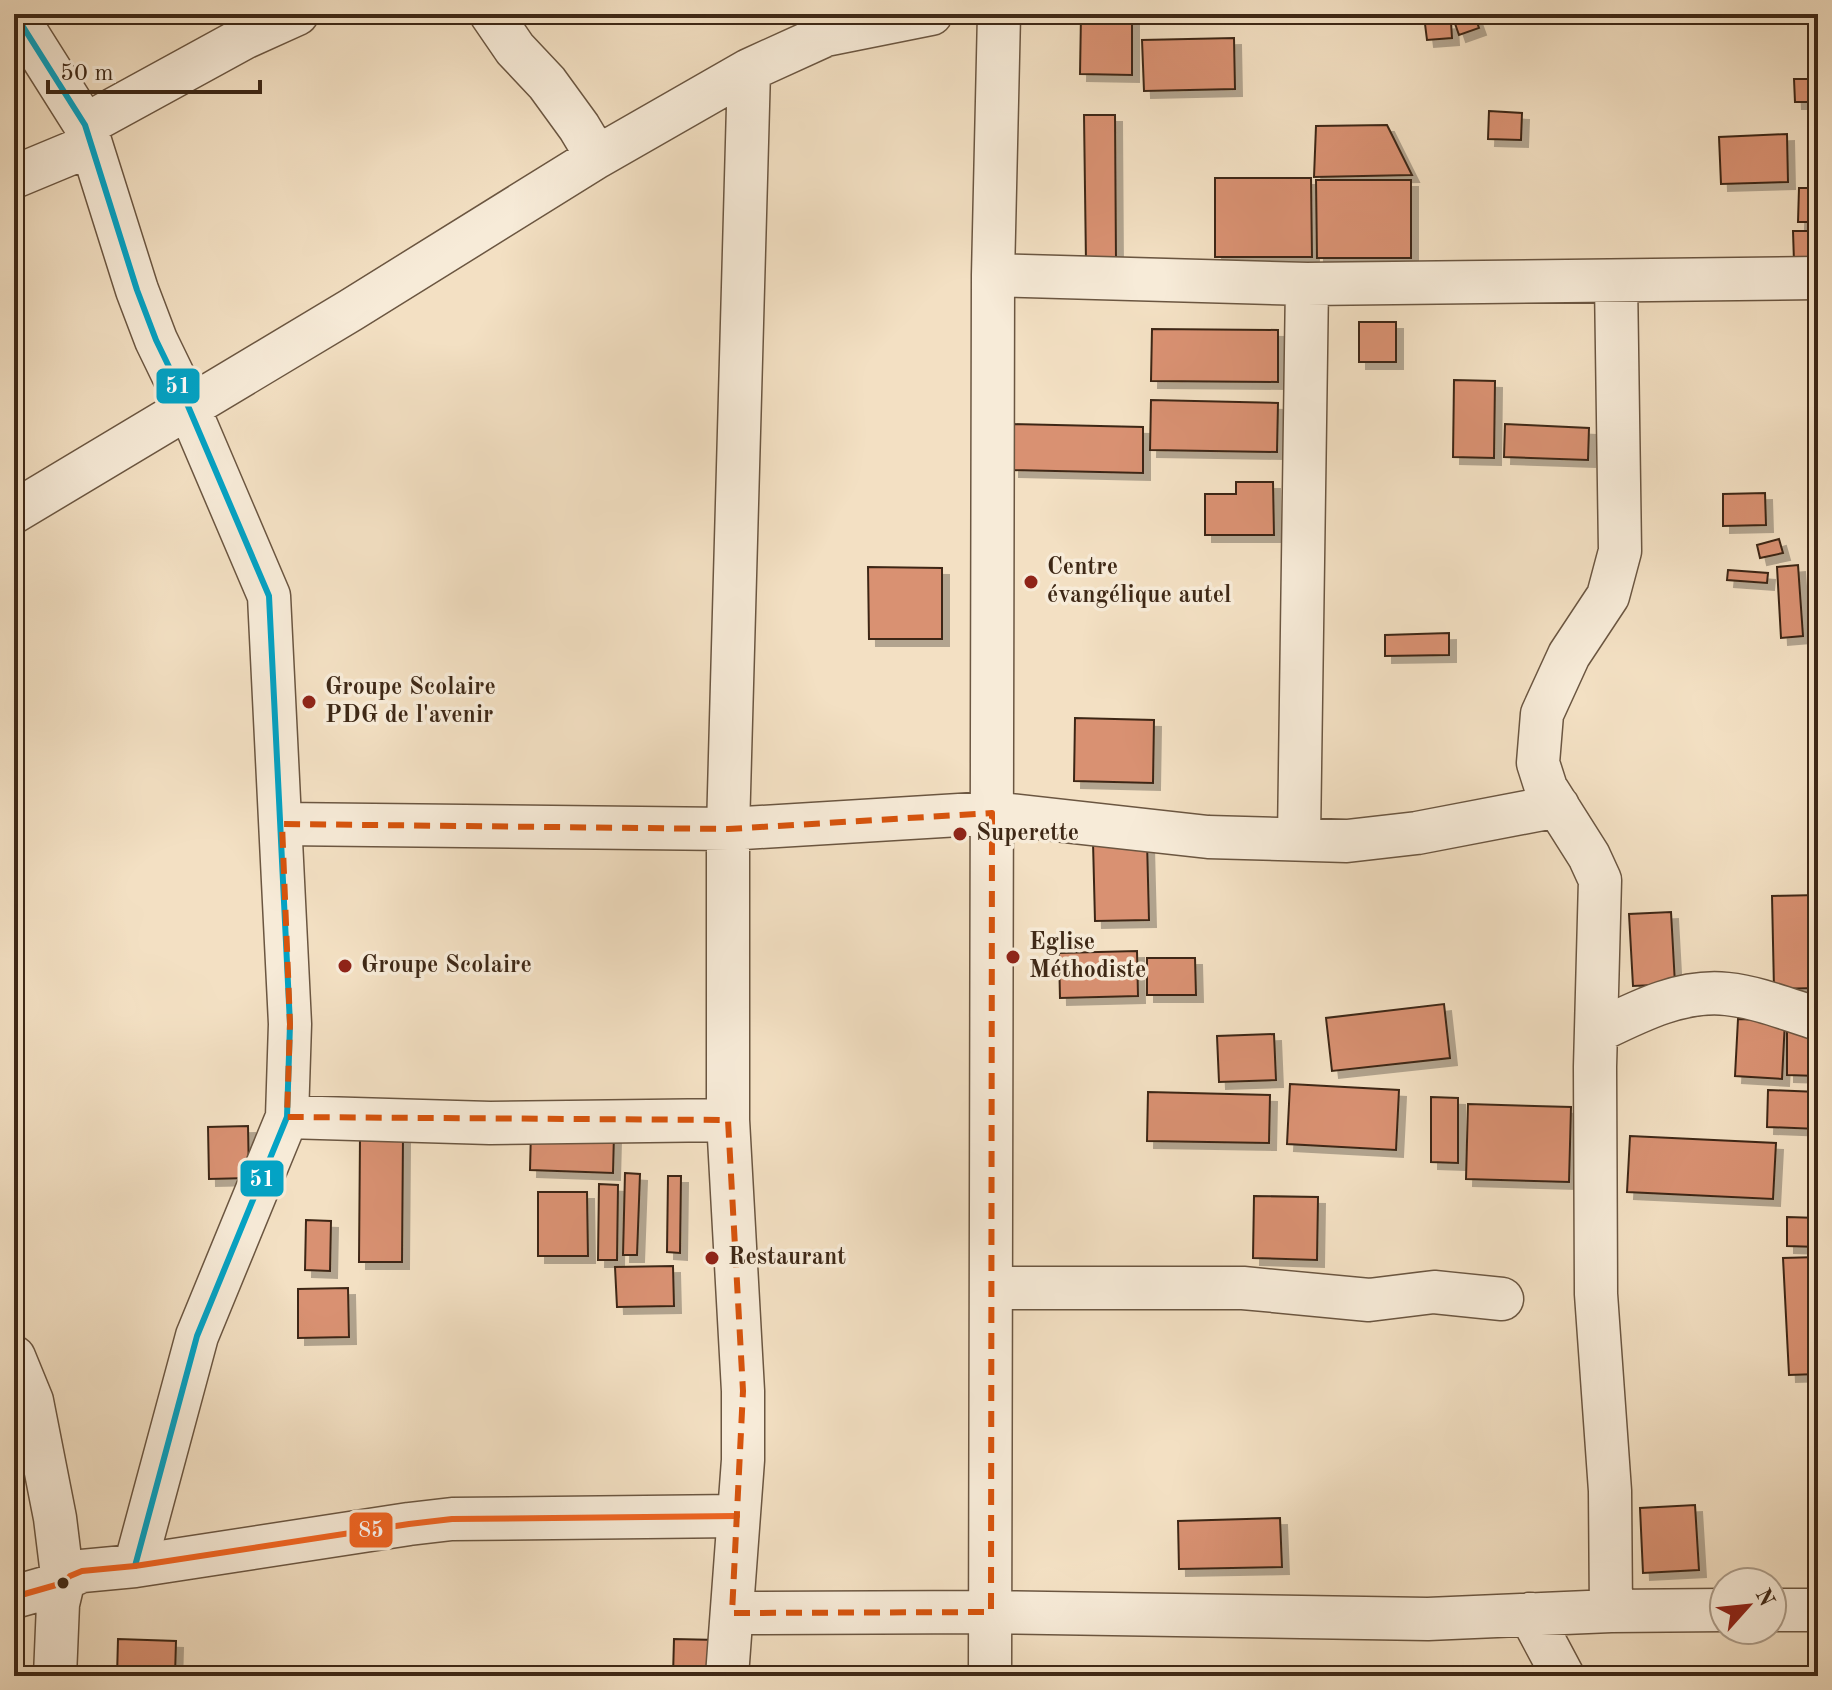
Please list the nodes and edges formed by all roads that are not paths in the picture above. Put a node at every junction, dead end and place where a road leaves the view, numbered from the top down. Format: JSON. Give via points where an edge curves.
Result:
{"nodes":[{"id":1,"x":15,"y":14,"type":"edge"},
{"id":2,"x":297,"y":14,"type":"edge"},
{"id":3,"x":491,"y":14,"type":"edge"},
{"id":4,"x":931,"y":14,"type":"edge"},
{"id":5,"x":999,"y":14,"type":"edge"},
{"id":6,"x":238,"y":26,"type":"edge"},
{"id":7,"x":749,"y":70,"type":"junction"},
{"id":8,"x":88,"y":135,"type":"junction"},
{"id":9,"x":597,"y":157,"type":"junction"},
{"id":10,"x":14,"y":177,"type":"edge"},
{"id":11,"x":993,"y":275,"type":"junction"},
{"id":12,"x":1818,"y":278,"type":"edge"},
{"id":13,"x":1616,"y":281,"type":"junction"},
{"id":14,"x":1307,"y":284,"type":"junction"},
{"id":15,"x":188,"y":406,"type":"junction"},
{"id":16,"x":14,"y":512,"type":"edge"},
{"id":17,"x":1558,"y":806,"type":"junction"},
{"id":18,"x":992,"y":813,"type":"junction"},
{"id":19,"x":282,"y":824,"type":"junction"},
{"id":20,"x":728,"y":829,"type":"junction"},
{"id":21,"x":1299,"y":838,"type":"junction"},
{"id":22,"x":1818,"y":1019,"type":"edge"},
{"id":23,"x":1596,"y":1032,"type":"junction"},
{"id":24,"x":287,"y":1117,"type":"junction"},
{"id":25,"x":728,"y":1120,"type":"junction"},
{"id":26,"x":991,"y":1288,"type":"junction"},
{"id":27,"x":1502,"y":1299,"type":"dead end"},
{"id":28,"x":14,"y":1357,"type":"edge"},
{"id":29,"x":737,"y":1516,"type":"junction"},
{"id":30,"x":135,"y":1566,"type":"junction"},
{"id":31,"x":63,"y":1583,"type":"junction"},
{"id":32,"x":14,"y":1597,"type":"edge"},
{"id":33,"x":1708,"y":1610,"type":"edge"},
{"id":34,"x":1788,"y":1610,"type":"edge"},
{"id":35,"x":1818,"y":1610,"type":"edge"},
{"id":36,"x":1611,"y":1611,"type":"junction"},
{"id":37,"x":991,"y":1612,"type":"junction"},
{"id":38,"x":732,"y":1613,"type":"junction"},
{"id":39,"x":1530,"y":1614,"type":"junction"},
{"id":40,"x":55,"y":1676,"type":"edge"},
{"id":41,"x":727,"y":1676,"type":"edge"},
{"id":42,"x":990,"y":1676,"type":"edge"},
{"id":43,"x":1563,"y":1676,"type":"edge"}],
"edges":[{"from":1,"to":8,"type":"street"},
{"from":2,"to":6,"type":"street"},
{"from":3,"to":9,"type":"street"},
{"from":4,"to":7,"type":"street","via":[[826,35]]},
{"from":5,"to":11,"type":"street"},
{"from":6,"to":8,"type":"street"},
{"from":7,"to":9,"type":"street"},
{"from":7,"to":20,"type":"street"},
{"from":8,"to":10,"type":"street"},
{"from":8,"to":15,"type":"street","via":[[137,290]]},
{"from":9,"to":15,"type":"street"},
{"from":11,"to":14,"type":"street"},
{"from":11,"to":18,"type":"street"},
{"from":12,"to":13,"type":"street"},
{"from":13,"to":14,"type":"street"},
{"from":13,"to":17,"type":"street","via":[[1620,551],[1608,596],[1569,655],[1542,714],[1538,763]]},
{"from":14,"to":21,"type":"street"},
{"from":15,"to":16,"type":"street"},
{"from":15,"to":19,"type":"street","via":[[269,596]]},
{"from":17,"to":21,"type":"street","via":[[1417,833],[1347,841]]},
{"from":17,"to":23,"type":"street","via":[[1600,880]]},
{"from":18,"to":20,"type":"street"},
{"from":18,"to":21,"type":"street","via":[[1208,837]]},
{"from":18,"to":26,"type":"street"},
{"from":19,"to":20,"type":"street"},
{"from":19,"to":24,"type":"street","via":[[290,1024]]},
{"from":20,"to":25,"type":"street"},
{"from":22,"to":23,"type":"street","via":[[1727,994],[1682,997]]},
{"from":23,"to":36,"type":"street","via":[[1596,1294],[1610,1491]]},
{"from":24,"to":25,"type":"street","via":[[490,1123]]},
{"from":24,"to":30,"type":"street","via":[[197,1336]]},
{"from":25,"to":29,"type":"street","via":[[743,1391]]},
{"from":26,"to":27,"type":"street","via":[[1243,1288],[1369,1300],[1434,1292]]},
{"from":26,"to":37,"type":"street"},
{"from":28,"to":31,"type":"street","via":[[32,1401]]},
{"from":29,"to":30,"type":"street","via":[[452,1519]]},
{"from":29,"to":38,"type":"street"},
{"from":30,"to":31,"type":"street","via":[[82,1571]]},
{"from":31,"to":32,"type":"street"},
{"from":31,"to":40,"type":"street"},
{"from":33,"to":36,"type":"street"},
{"from":34,"to":35,"type":"street"},
{"from":36,"to":39,"type":"street"},
{"from":37,"to":38,"type":"street"},
{"from":37,"to":39,"type":"street","via":[[1428,1619]]},
{"from":37,"to":42,"type":"street"},
{"from":38,"to":41,"type":"street"},
{"from":39,"to":43,"type":"street"}]}
